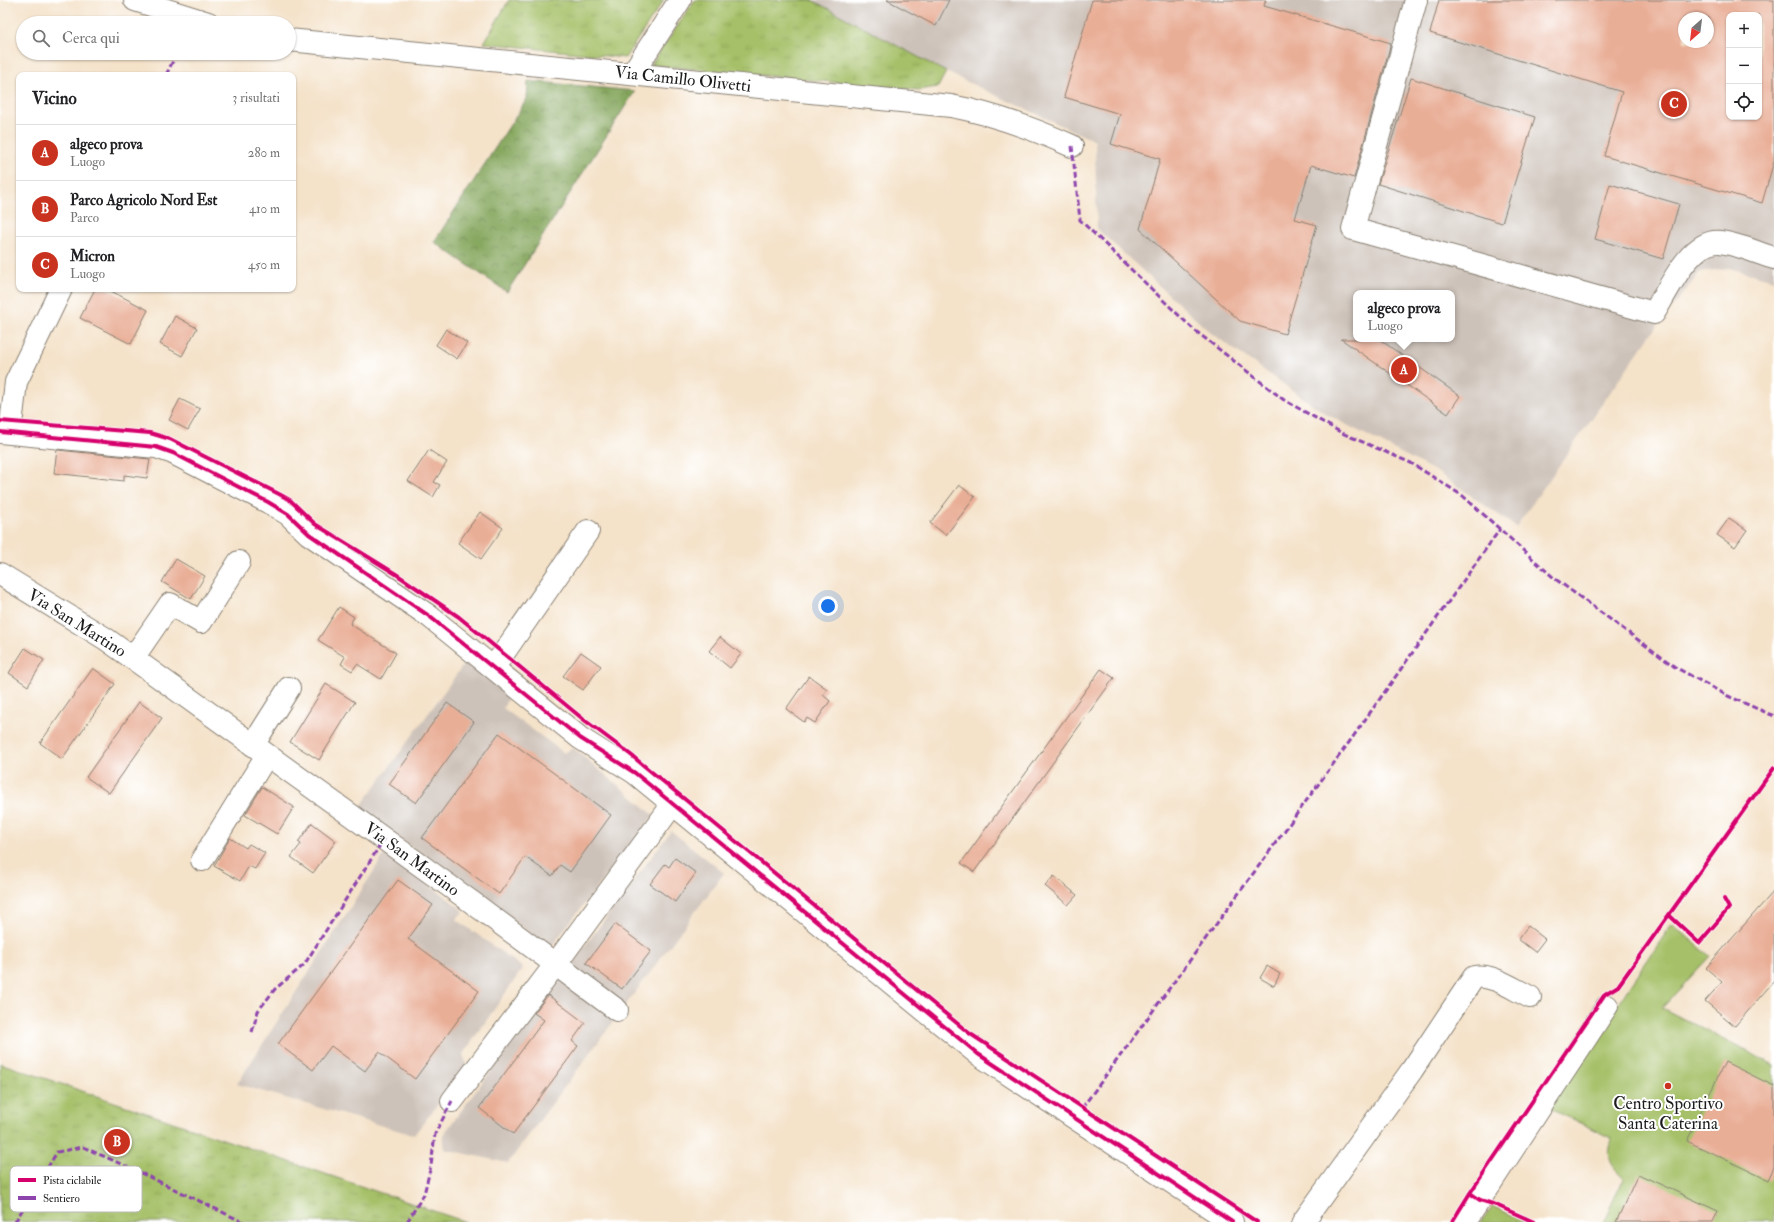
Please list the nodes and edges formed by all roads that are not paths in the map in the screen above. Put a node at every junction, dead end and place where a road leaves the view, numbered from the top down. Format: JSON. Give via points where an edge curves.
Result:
{"nodes":[{"id":1,"x":135,"y":0,"type":"edge"},
{"id":2,"x":680,"y":0,"type":"edge"},
{"id":3,"x":1416,"y":0,"type":"edge"},
{"id":4,"x":186,"y":16,"type":"edge"},
{"id":5,"x":296,"y":41,"type":"edge"},
{"id":6,"x":632,"y":74,"type":"junction"},
{"id":7,"x":1072,"y":146,"type":"dead end"},
{"id":8,"x":1774,"y":258,"type":"edge"},
{"id":9,"x":60,"y":292,"type":"edge"},
{"id":10,"x":5,"y":432,"type":"edge"},
{"id":11,"x":588,"y":531,"type":"dead end"},
{"id":12,"x":240,"y":562,"type":"dead end"},
{"id":13,"x":0,"y":574,"type":"edge"},
{"id":14,"x":133,"y":658,"type":"junction"},
{"id":15,"x":494,"y":667,"type":"junction"},
{"id":16,"x":289,"y":688,"type":"dead end"},
{"id":17,"x":260,"y":750,"type":"junction"},
{"id":18,"x":673,"y":804,"type":"junction"},
{"id":19,"x":202,"y":860,"type":"dead end"},
{"id":20,"x":555,"y":965,"type":"junction"},
{"id":21,"x":1530,"y":997,"type":"dead end"},
{"id":22,"x":1607,"y":1006,"type":"dead end"},
{"id":23,"x":617,"y":1010,"type":"dead end"},
{"id":24,"x":452,"y":1102,"type":"dead end"},
{"id":25,"x":1232,"y":1222,"type":"edge"},
{"id":26,"x":1303,"y":1222,"type":"edge"},
{"id":27,"x":1465,"y":1222,"type":"edge"}],
"edges":[{"from":1,"to":4,"type":"street"},
{"from":2,"to":6,"type":"street"},
{"from":3,"to":8,"type":"street","via":[[1353,229],[1654,313],[1688,259],[1697,249],[1709,242],[1721,242]]},
{"from":5,"to":6,"type":"street","name":"Via Camillo Olivetti"},
{"from":6,"to":7,"type":"street","name":"Via Camillo Olivetti","via":[[951,106],[1017,123]]},
{"from":9,"to":10,"type":"street","via":[[16,382]]},
{"from":10,"to":15,"type":"street","via":[[148,445],[173,453],[288,514],[309,534],[429,616]]},
{"from":11,"to":15,"type":"street"},
{"from":12,"to":14,"type":"street","name":"Via San Martino","via":[[201,622],[170,604]]},
{"from":13,"to":14,"type":"street","name":"Via San Martino","via":[[84,624]]},
{"from":14,"to":17,"type":"street","name":"Via San Martino"},
{"from":15,"to":18,"type":"street","via":[[574,733],[635,773]]},
{"from":16,"to":17,"type":"street"},
{"from":17,"to":19,"type":"street"},
{"from":17,"to":20,"type":"street","name":"Via San Martino"},
{"from":18,"to":20,"type":"street"},
{"from":18,"to":25,"type":"street","via":[[978,1054]]},
{"from":20,"to":23,"type":"street","name":"Via San Martino"},
{"from":20,"to":24,"type":"street"},
{"from":21,"to":26,"type":"street","via":[[1497,980],[1474,977],[1412,1070]]},
{"from":22,"to":27,"type":"street"}]}
